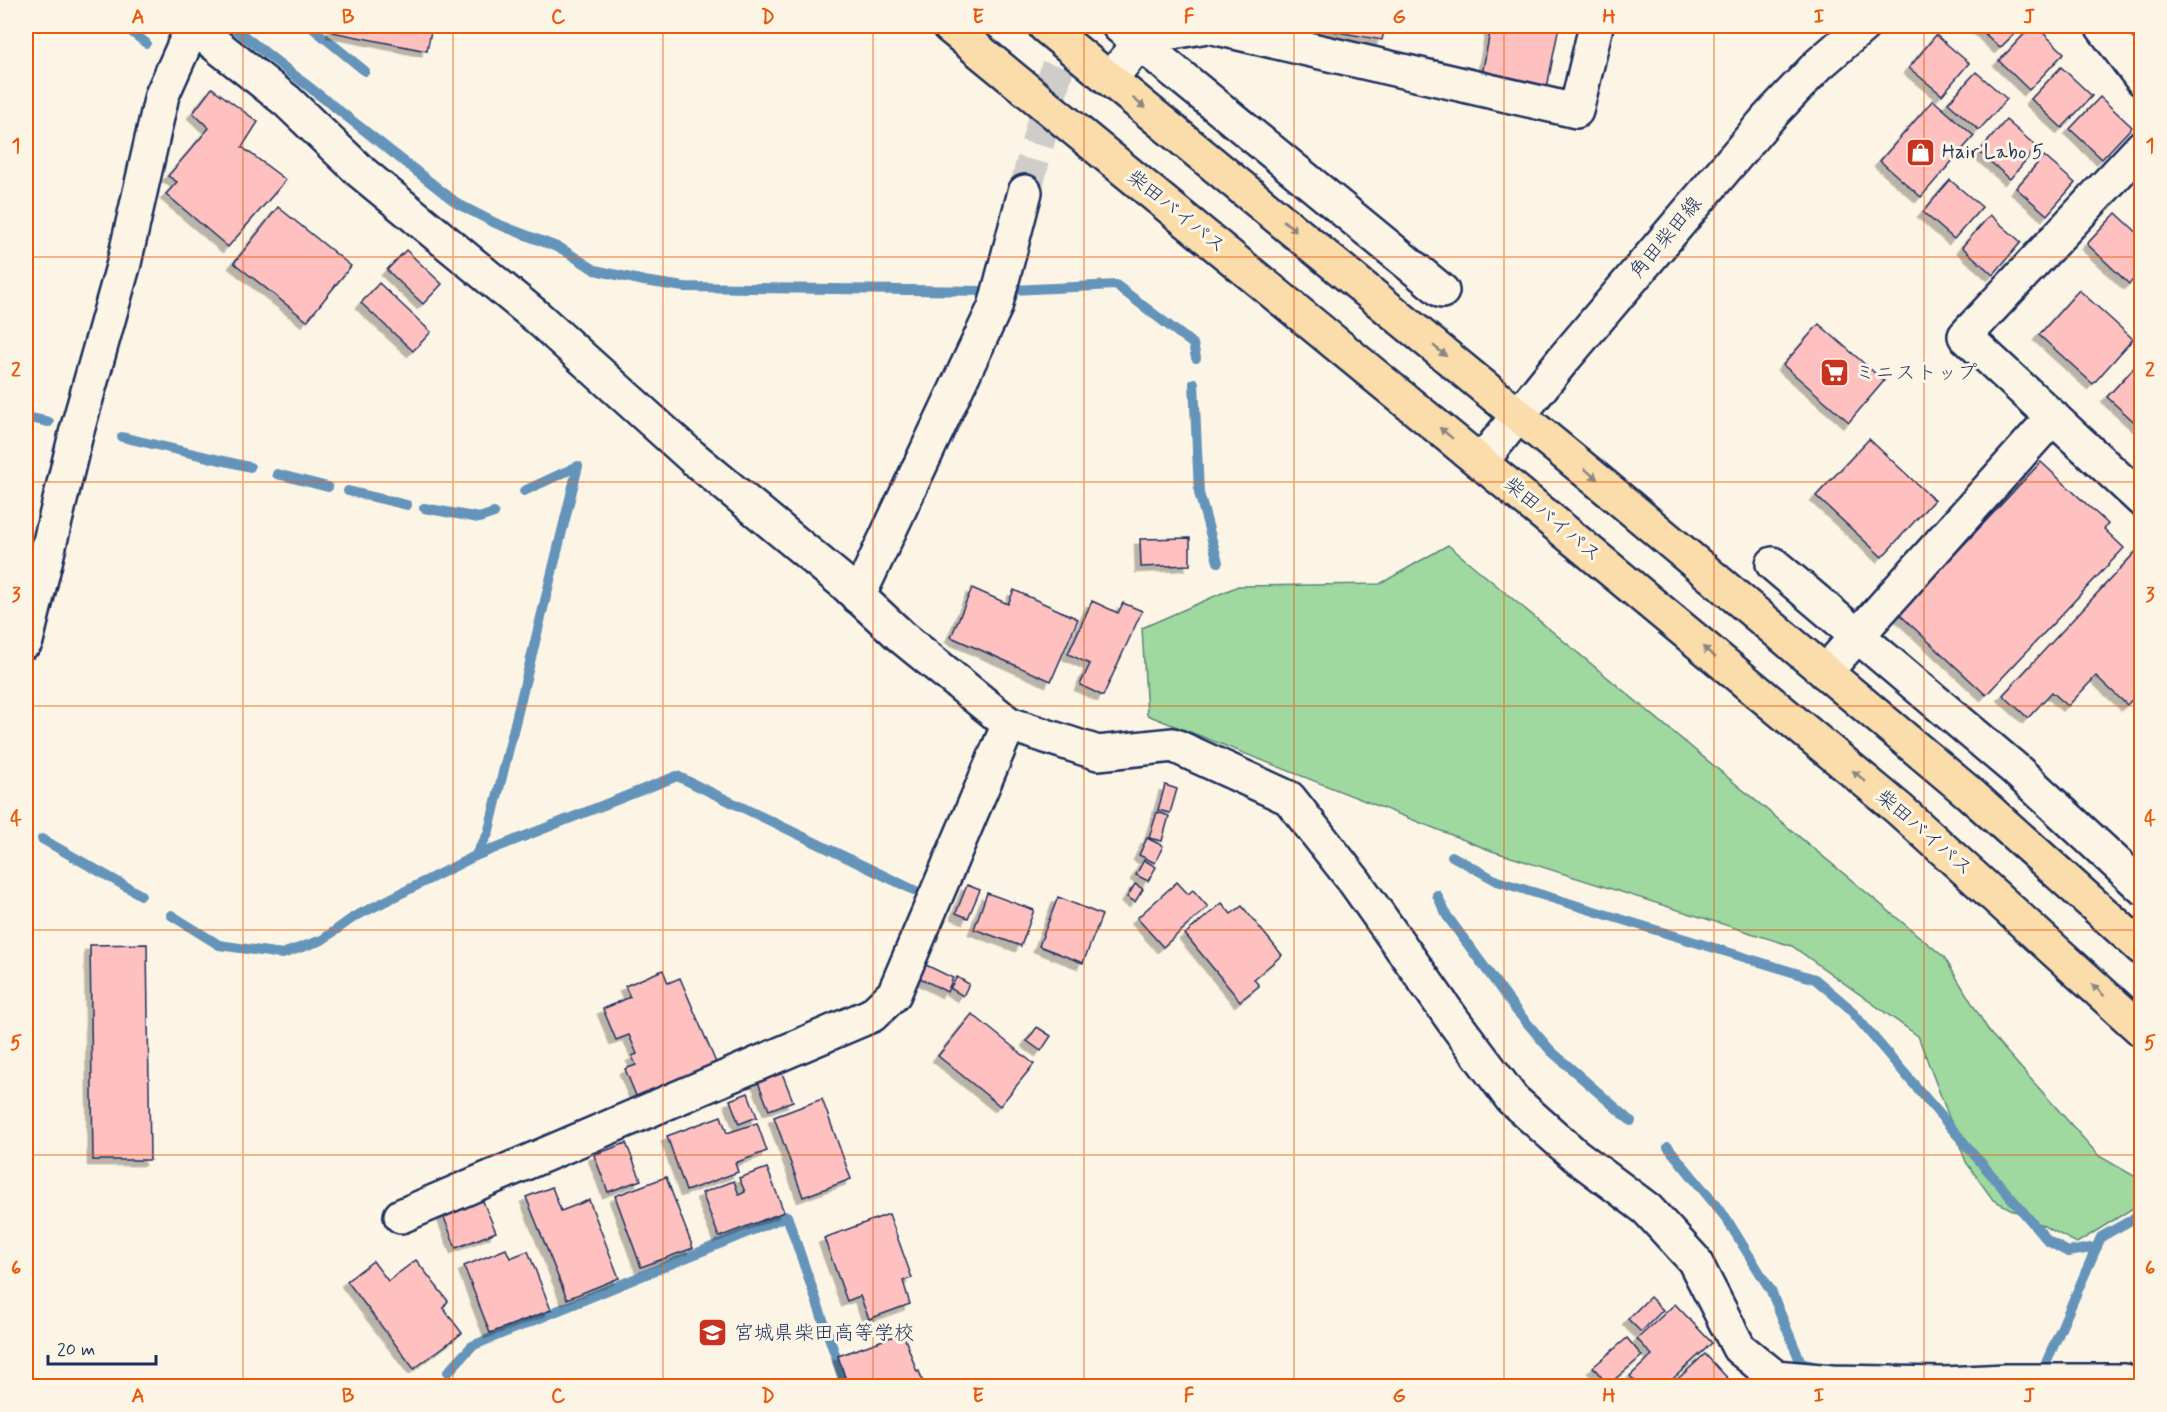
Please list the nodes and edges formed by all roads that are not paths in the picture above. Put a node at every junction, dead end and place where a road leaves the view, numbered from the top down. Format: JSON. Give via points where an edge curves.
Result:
{"nodes":[{"id":1,"x":192,"y":26,"type":"edge"},
{"id":2,"x":950,"y":26,"type":"edge"},
{"id":3,"x":1046,"y":26,"type":"edge"},
{"id":4,"x":1207,"y":26,"type":"edge"},
{"id":5,"x":1596,"y":26,"type":"edge"},
{"id":6,"x":1863,"y":26,"type":"edge"},
{"id":7,"x":2102,"y":26,"type":"edge"},
{"id":8,"x":1129,"y":34,"type":"edge"},
{"id":9,"x":2142,"y":79,"type":"edge"},
{"id":10,"x":1110,"y":80,"type":"junction"},
{"id":11,"x":2142,"y":147,"type":"edge"},
{"id":12,"x":1025,"y":192,"type":"tunnel mouth"},
{"id":13,"x":1442,"y":291,"type":"dead end"},
{"id":14,"x":1518,"y":415,"type":"junction"},
{"id":15,"x":2053,"y":417,"type":"junction"},
{"id":16,"x":1481,"y":462,"type":"junction"},
{"id":17,"x":2142,"y":500,"type":"edge"},
{"id":18,"x":1773,"y":564,"type":"dead end"},
{"id":19,"x":858,"y":597,"type":"junction"},
{"id":20,"x":1858,"y":635,"type":"junction"},
{"id":21,"x":26,"y":641,"type":"edge"},
{"id":22,"x":1825,"y":672,"type":"junction"},
{"id":23,"x":1009,"y":724,"type":"junction"},
{"id":24,"x":2142,"y":887,"type":"edge"},
{"id":25,"x":2142,"y":948,"type":"edge"},
{"id":26,"x":2142,"y":1030,"type":"edge"},
{"id":27,"x":401,"y":1216,"type":"dead end"},
{"id":28,"x":2134,"y":1386,"type":"edge"}],
"edges":[{"from":1,"to":19,"type":"street","via":[[287,101],[361,172],[537,317],[691,456]]},
{"from":1,"to":21,"type":"street","via":[[162,95],[124,263],[76,434]]},
{"from":16,"to":2,"type":"highway","name":"柴田バイパス","one_way":true},
{"from":3,"to":10,"type":"highway"},
{"from":4,"to":5,"type":"street","via":[[1576,111]]},
{"from":4,"to":8,"type":"street"},
{"from":6,"to":14,"type":"street","name":"角田柴田線","via":[[1818,65],[1768,118]]},
{"from":7,"to":9,"type":"street"},
{"from":8,"to":10,"type":"street"},
{"from":8,"to":13,"type":"street"},
{"from":10,"to":14,"type":"highway","one_way":true},
{"from":11,"to":15,"type":"street","via":[[1965,336]]},
{"from":12,"to":19,"type":"street","via":[[995,308]]},
{"from":14,"to":16,"type":"street","name":"角田柴田線"},
{"from":14,"to":22,"type":"highway","one_way":true},
{"from":15,"to":17,"type":"street"},
{"from":15,"to":20,"type":"street"},
{"from":26,"to":16,"type":"highway","name":"柴田バイパス","one_way":true,"via":[[1899,809]]},
{"from":18,"to":20,"type":"street"},
{"from":19,"to":23,"type":"street"},
{"from":20,"to":22,"type":"street"},
{"from":20,"to":24,"type":"street","via":[[2015,769]]},
{"from":22,"to":25,"type":"highway","via":[[1968,792]]},
{"from":23,"to":27,"type":"street","via":[[894,994],[872,1015]]},
{"from":23,"to":28,"type":"street","via":[[1098,753],[1173,745],[1289,798],[1355,882],[1512,1099],[1575,1155],[1647,1209],[1694,1260],[1739,1348],[1775,1377],[1944,1384],[2124,1381]]}]}
